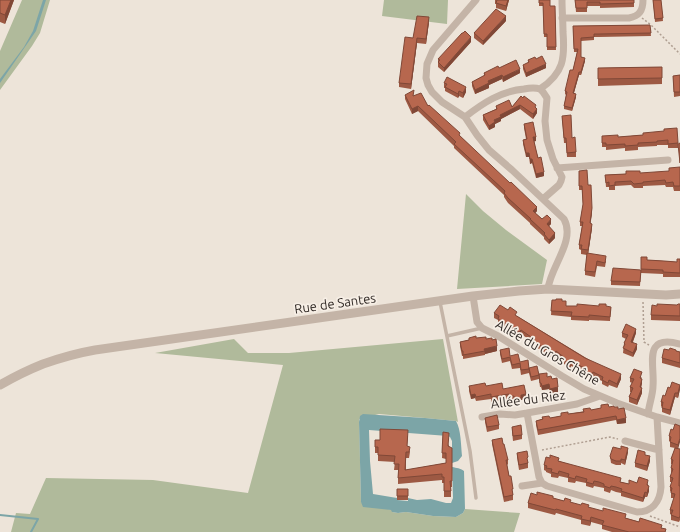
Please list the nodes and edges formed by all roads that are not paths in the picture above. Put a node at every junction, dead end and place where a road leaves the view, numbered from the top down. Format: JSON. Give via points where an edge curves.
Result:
{"nodes":[{"id":1,"x":476,"y":0,"type":"edge"},
{"id":2,"x":562,"y":0,"type":"edge"},
{"id":3,"x":643,"y":0,"type":"edge"},
{"id":4,"x":562,"y":18,"type":"junction"},
{"id":5,"x":540,"y":89,"type":"junction"},
{"id":6,"x":465,"y":117,"type":"junction"},
{"id":7,"x":668,"y":160,"type":"dead end"},
{"id":8,"x":557,"y":168,"type":"junction"},
{"id":9,"x":543,"y":199,"type":"junction"},
{"id":10,"x":548,"y":289,"type":"junction"},
{"id":11,"x":680,"y":294,"type":"edge"},
{"id":12,"x":473,"y":296,"type":"junction"},
{"id":13,"x":440,"y":301,"type":"junction"},
{"id":14,"x":482,"y":328,"type":"junction"},
{"id":15,"x":447,"y":336,"type":"junction"},
{"id":16,"x":680,"y":344,"type":"edge"},
{"id":17,"x":0,"y":384,"type":"edge"},
{"id":18,"x":600,"y":396,"type":"junction"},
{"id":19,"x":526,"y":414,"type":"junction"},
{"id":20,"x":648,"y":414,"type":"junction"},
{"id":21,"x":482,"y":417,"type":"dead end"},
{"id":22,"x":657,"y":417,"type":"junction"},
{"id":23,"x":680,"y":423,"type":"edge"},
{"id":24,"x":624,"y":441,"type":"road end"},
{"id":25,"x":659,"y":450,"type":"junction"},
{"id":26,"x":542,"y":483,"type":"junction"},
{"id":27,"x":522,"y":486,"type":"dead end"},
{"id":28,"x":476,"y":498,"type":"dead end"}],
"edges":[{"from":1,"to":6,"type":"street","via":[[433,50],[426,69],[426,78],[432,92]]},
{"from":2,"to":4,"type":"street"},
{"from":3,"to":4,"type":"street","via":[[640,13],[629,18]]},
{"from":4,"to":5,"type":"street","via":[[562,64],[552,79]]},
{"from":5,"to":6,"type":"street","via":[[503,93]]},
{"from":5,"to":8,"type":"street","via":[[547,98],[547,140]]},
{"from":6,"to":9,"type":"street","via":[[489,150]]},
{"from":7,"to":8,"type":"street"},
{"from":8,"to":9,"type":"street","via":[[561,181]]},
{"from":9,"to":10,"type":"street","via":[[564,219],[568,227],[566,241]]},
{"from":10,"to":11,"type":"street","name":"Rue de Santes"},
{"from":10,"to":12,"type":"street","name":"Rue de Santes"},
{"from":12,"to":13,"type":"street","name":"Rue de Santes"},
{"from":12,"to":14,"type":"street","name":"Allée du Gros Chêne","via":[[477,322]]},
{"from":13,"to":15,"type":"lane"},
{"from":13,"to":17,"type":"street","name":"Rue de Santes","via":[[83,352],[44,364]]},
{"from":14,"to":15,"type":"lane"},
{"from":14,"to":18,"type":"street","name":"Allée du Gros Chêne"},
{"from":15,"to":28,"type":"lane","via":[[470,451]]},
{"from":16,"to":20,"type":"street","via":[[664,342],[654,348],[654,385]]},
{"from":18,"to":19,"type":"street","name":"Allée du Riez","via":[[577,404]]},
{"from":18,"to":20,"type":"street","name":"Allée du Gros Chêne"},
{"from":19,"to":21,"type":"street","name":"Allée du Riez"},
{"from":19,"to":26,"type":"street"},
{"from":20,"to":22,"type":"street","name":"Allée du Gros Chêne"},
{"from":22,"to":23,"type":"street","name":"Allée du Gros Chêne"},
{"from":22,"to":25,"type":"street"},
{"from":24,"to":25,"type":"street"},
{"from":25,"to":26,"type":"street","via":[[660,495],[651,508],[644,511],[636,512]]},
{"from":26,"to":27,"type":"street"}]}
